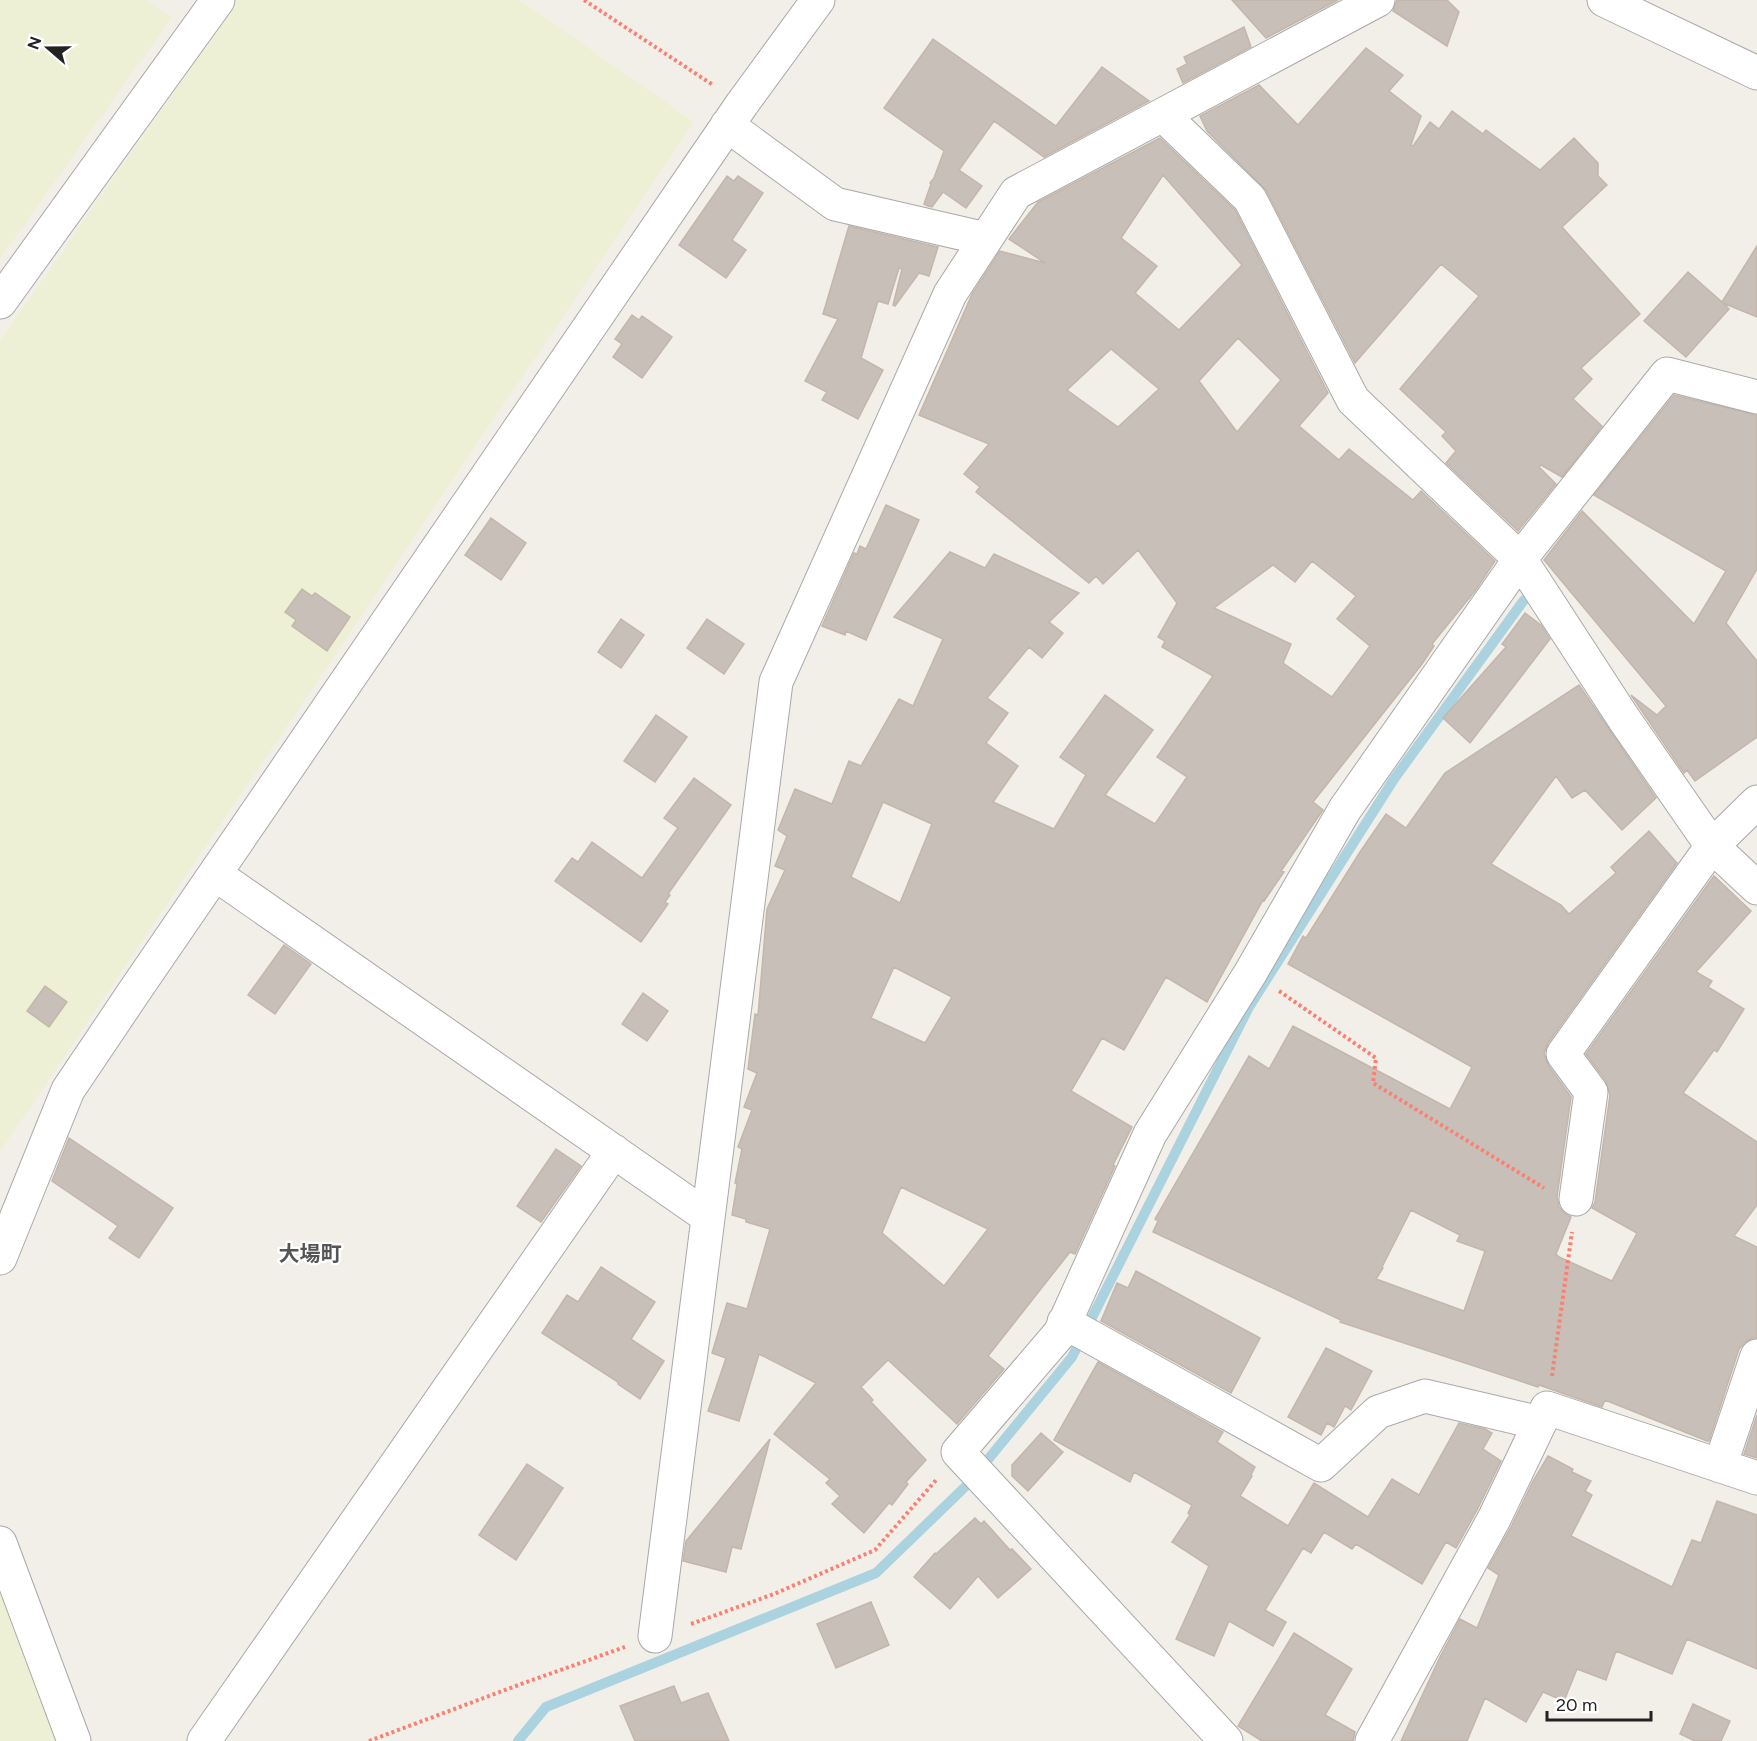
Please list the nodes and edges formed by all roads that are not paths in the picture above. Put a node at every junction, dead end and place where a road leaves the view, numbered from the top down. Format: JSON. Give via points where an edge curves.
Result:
{"nodes":[{"id":1,"x":218,"y":0,"type":"edge"},
{"id":2,"x":818,"y":0,"type":"edge"},
{"id":3,"x":1378,"y":0,"type":"edge"},
{"id":4,"x":1604,"y":0,"type":"edge"},
{"id":5,"x":1757,"y":73,"type":"edge"},
{"id":6,"x":734,"y":114,"type":"junction"},
{"id":7,"x":1162,"y":115,"type":"junction"},
{"id":8,"x":986,"y":239,"type":"junction"},
{"id":9,"x":0,"y":302,"type":"edge"},
{"id":10,"x":1757,"y":398,"type":"edge"},
{"id":11,"x":1520,"y":559,"type":"junction"},
{"id":12,"x":1757,"y":802,"type":"edge"},
{"id":13,"x":1712,"y":846,"type":"junction"},
{"id":14,"x":215,"y":874,"type":"junction"},
{"id":15,"x":1757,"y":888,"type":"edge"},
{"id":16,"x":614,"y":1151,"type":"junction"},
{"id":17,"x":1576,"y":1199,"type":"road end"},
{"id":18,"x":708,"y":1217,"type":"junction"},
{"id":19,"x":0,"y":1258,"type":"edge"},
{"id":20,"x":1065,"y":1323,"type":"junction"},
{"id":21,"x":1757,"y":1356,"type":"edge"},
{"id":22,"x":1543,"y":1416,"type":"junction"},
{"id":23,"x":1720,"y":1466,"type":"junction"},
{"id":24,"x":1757,"y":1479,"type":"edge"},
{"id":25,"x":0,"y":1543,"type":"edge"},
{"id":26,"x":655,"y":1636,"type":"road end"},
{"id":27,"x":74,"y":1741,"type":"edge"},
{"id":28,"x":204,"y":1741,"type":"edge"},
{"id":29,"x":1226,"y":1741,"type":"edge"},
{"id":30,"x":1372,"y":1741,"type":"edge"}],
"edges":[{"from":1,"to":9,"type":"street"},
{"from":2,"to":6,"type":"street"},
{"from":3,"to":7,"type":"street"},
{"from":4,"to":5,"type":"street"},
{"from":6,"to":8,"type":"street","via":[[835,204]]},
{"from":6,"to":14,"type":"street"},
{"from":7,"to":8,"type":"street","via":[[1016,193]]},
{"from":7,"to":11,"type":"street","via":[[1250,199],[1353,400]]},
{"from":8,"to":18,"type":"street","via":[[950,294],[776,682]]},
{"from":10,"to":11,"type":"street","via":[[1667,374]]},
{"from":11,"to":13,"type":"street"},
{"from":11,"to":20,"type":"street","via":[[1345,809],[1251,972],[1150,1134]]},
{"from":12,"to":13,"type":"street"},
{"from":13,"to":15,"type":"street"},
{"from":13,"to":17,"type":"street","via":[[1563,1054],[1591,1092]]},
{"from":14,"to":16,"type":"street"},
{"from":14,"to":19,"type":"street","via":[[68,1090]]},
{"from":16,"to":18,"type":"street"},
{"from":16,"to":28,"type":"street"},
{"from":18,"to":26,"type":"street"},
{"from":20,"to":22,"type":"street","via":[[1321,1466],[1378,1412],[1425,1396]]},
{"from":20,"to":29,"type":"street","via":[[970,1466]]},
{"from":21,"to":23,"type":"street"},
{"from":22,"to":23,"type":"street"},
{"from":22,"to":30,"type":"street","via":[[1494,1519]]},
{"from":23,"to":24,"type":"street"},
{"from":25,"to":27,"type":"street"}]}
